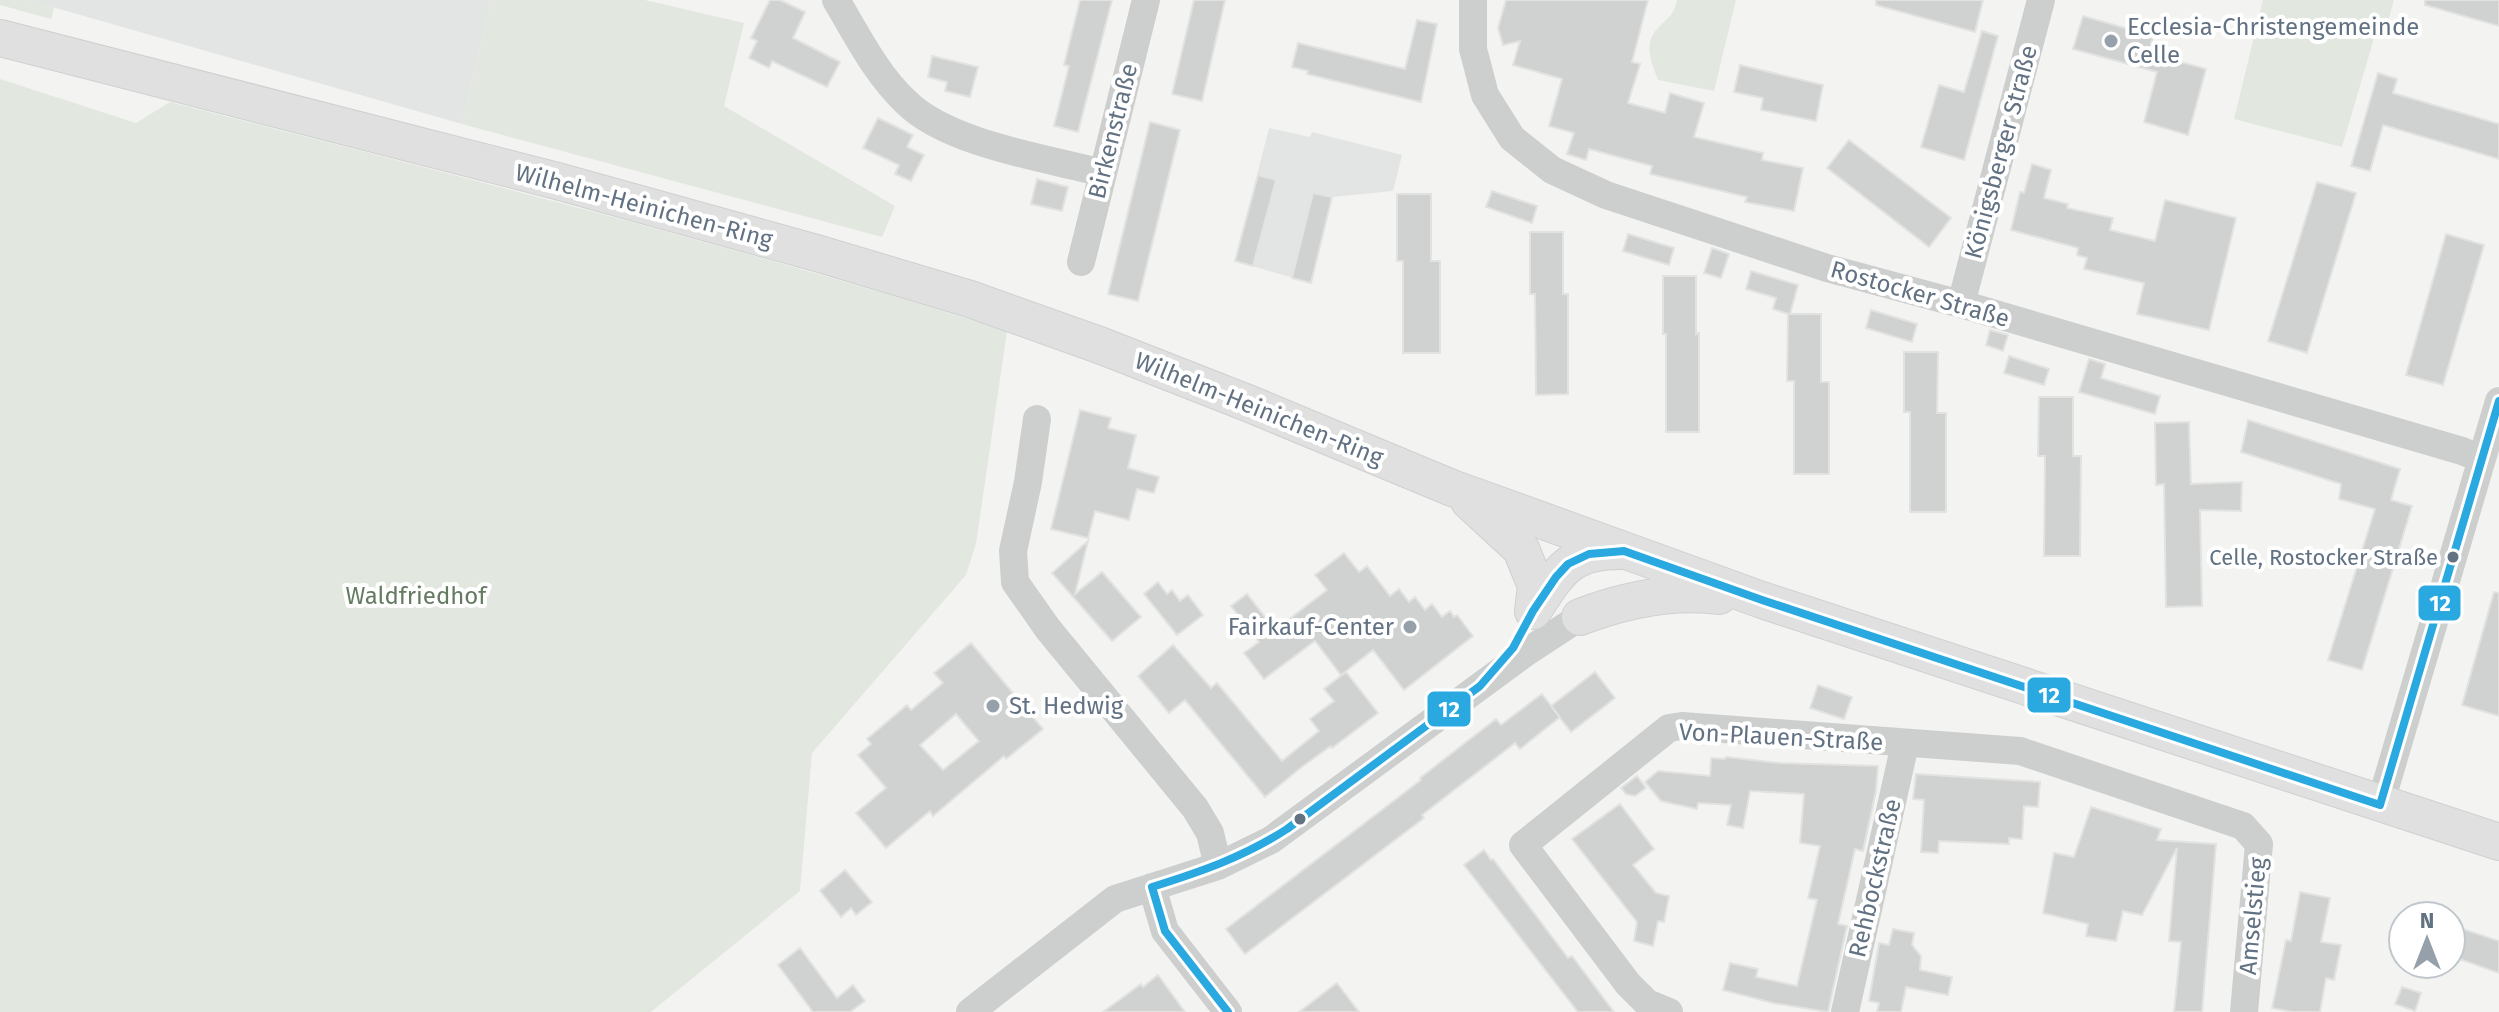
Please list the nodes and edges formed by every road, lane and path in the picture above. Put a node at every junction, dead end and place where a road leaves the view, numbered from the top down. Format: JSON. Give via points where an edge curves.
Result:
{"nodes":[{"id":1,"x":836,"y":0,"type":"edge"},
{"id":2,"x":1146,"y":0,"type":"edge"},
{"id":3,"x":1473,"y":0,"type":"edge"},
{"id":4,"x":2041,"y":0,"type":"edge"},
{"id":5,"x":0,"y":38,"type":"edge"},
{"id":6,"x":1103,"y":173,"type":"junction"},
{"id":7,"x":1081,"y":262,"type":"dead end"},
{"id":8,"x":1961,"y":304,"type":"junction"},
{"id":9,"x":2499,"y":401,"type":"edge"},
{"id":10,"x":1037,"y":419,"type":"dead end"},
{"id":11,"x":2482,"y":459,"type":"junction"},
{"id":12,"x":1452,"y":488,"type":"junction"},
{"id":13,"x":1597,"y":546,"type":"junction"},
{"id":14,"x":1762,"y":600,"type":"junction"},
{"id":15,"x":1533,"y":611,"type":"junction"},
{"id":16,"x":1580,"y":617,"type":"junction"},
{"id":17,"x":1480,"y":686,"type":"junction"},
{"id":18,"x":1905,"y":744,"type":"junction"},
{"id":19,"x":2380,"y":805,"type":"junction"},
{"id":20,"x":2243,"y":826,"type":"joint"},
{"id":21,"x":2499,"y":842,"type":"edge"},
{"id":22,"x":1218,"y":866,"type":"junction"},
{"id":23,"x":1152,"y":887,"type":"junction"},
{"id":24,"x":970,"y":1012,"type":"edge"},
{"id":25,"x":1228,"y":1012,"type":"edge"},
{"id":26,"x":1669,"y":1012,"type":"edge"},
{"id":27,"x":1845,"y":1012,"type":"edge"},
{"id":28,"x":2244,"y":1012,"type":"edge"}],
"edges":[{"from":1,"to":6,"type":"street","via":[[875,64],[908,105],[974,140]]},
{"from":2,"to":6,"type":"street","name":"Birkenstraße"},
{"from":3,"to":8,"type":"street","name":"Rostocker Straße","via":[[1473,49],[1485,95],[1512,138],[1552,170],[1606,195],[1827,268]]},
{"from":4,"to":8,"type":"street","name":"Königsberger Straße"},
{"from":5,"to":12,"type":"main road","name":"Wilhelm-Heinichen-Ring","via":[[557,181],[970,299],[1250,404]]},
{"from":6,"to":7,"type":"street","name":"Birkenstraße"},
{"from":8,"to":11,"type":"street","name":"Rostocker Straße"},
{"from":9,"to":11,"type":"street"},
{"from":10,"to":22,"type":"street","via":[[1013,551],[1015,582],[1195,808],[1210,833]]},
{"from":11,"to":19,"type":"street"},
{"from":12,"to":13,"type":"main road","name":"Wilhelm-Heinichen-Ring"},
{"from":12,"to":15,"type":"main road","via":[[1521,549],[1536,586]]},
{"from":13,"to":14,"type":"main road","name":"Wilhelm-Heinichen-Ring"},
{"from":13,"to":15,"type":"main road","via":[[1568,564]]},
{"from":13,"to":16,"type":"main road","via":[[1592,591]]},
{"from":14,"to":16,"type":"main road","via":[[1660,595]]},
{"from":14,"to":19,"type":"main road","name":"Wilhelm-Heinichen-Ring"},
{"from":15,"to":17,"type":"street","via":[[1513,648]]},
{"from":16,"to":17,"type":"street"},
{"from":17,"to":22,"type":"street","via":[[1271,840]]},
{"from":18,"to":20,"type":"street","name":"Von-Plauen-Straße","via":[[2020,751]]},
{"from":18,"to":26,"type":"street","name":"Von-Plauen-Straße","via":[[1669,728],[1523,845],[1628,984],[1647,1003]]},
{"from":18,"to":27,"type":"street","name":"Rehbockstraße"},
{"from":19,"to":21,"type":"main road","name":"Wilhelm-Heinichen-Ring"},
{"from":20,"to":28,"type":"street","name":"Amselstieg","via":[[2259,844]]},
{"from":22,"to":23,"type":"street"},
{"from":23,"to":24,"type":"street","via":[[1115,899]]},
{"from":23,"to":25,"type":"street","via":[[1165,931]]}]}
